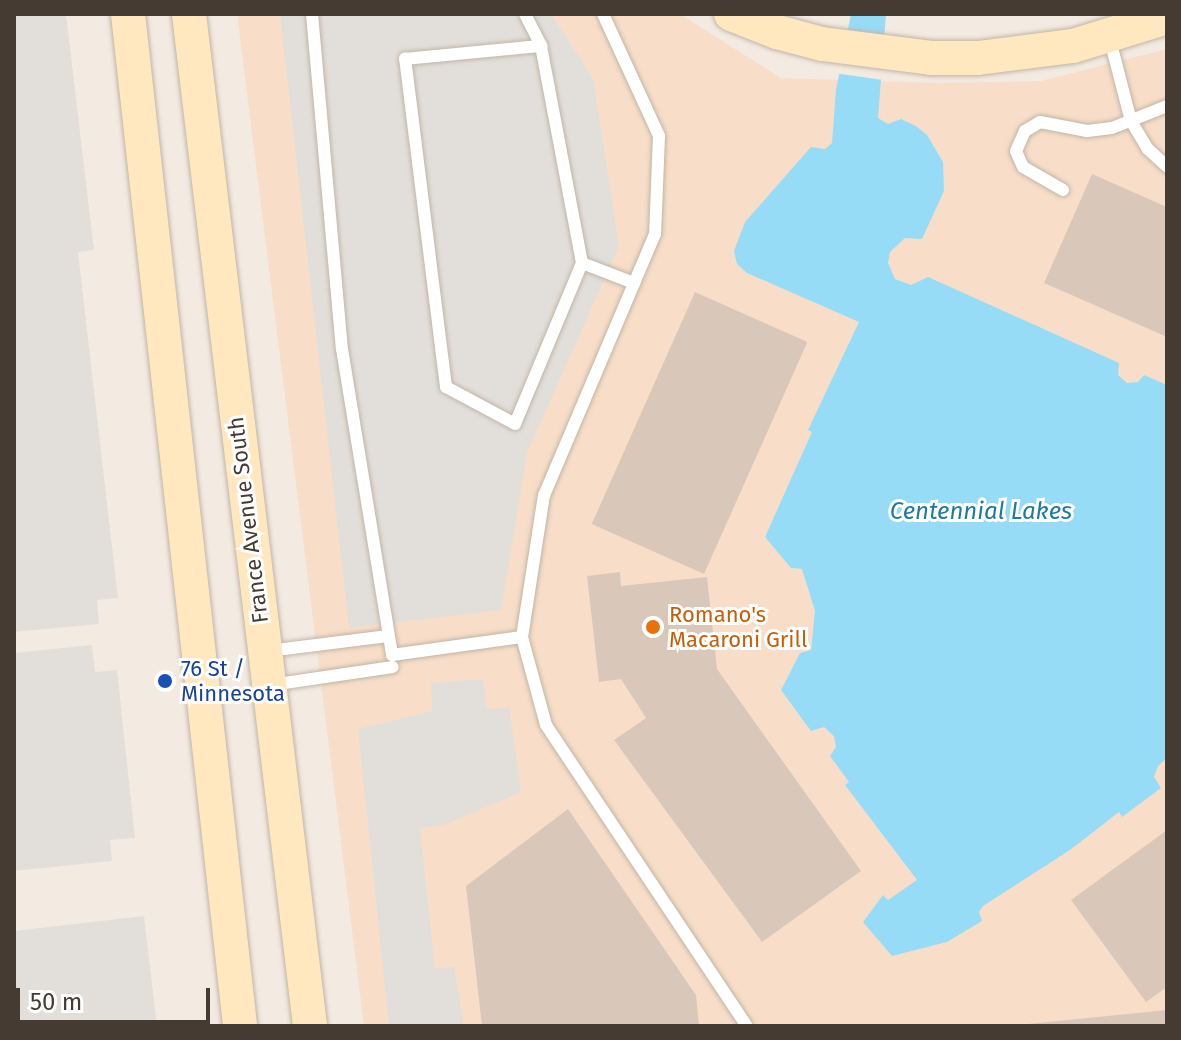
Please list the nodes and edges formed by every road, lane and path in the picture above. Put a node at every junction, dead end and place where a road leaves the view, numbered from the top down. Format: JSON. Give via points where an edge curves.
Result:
{"nodes":[{"id":1,"x":128,"y":14,"type":"edge"},
{"id":2,"x":189,"y":14,"type":"edge"},
{"id":3,"x":312,"y":14,"type":"edge"},
{"id":4,"x":525,"y":14,"type":"edge"},
{"id":5,"x":603,"y":14,"type":"edge"},
{"id":6,"x":731,"y":14,"type":"edge"},
{"id":7,"x":1167,"y":17,"type":"edge"},
{"id":8,"x":1109,"y":36,"type":"junction"},
{"id":9,"x":541,"y":46,"type":"junction"},
{"id":10,"x":1167,"y":106,"type":"edge"},
{"id":11,"x":1131,"y":121,"type":"junction"},
{"id":12,"x":1167,"y":167,"type":"edge"},
{"id":13,"x":1063,"y":190,"type":"dead end"},
{"id":14,"x":582,"y":263,"type":"junction"},
{"id":15,"x":634,"y":283,"type":"junction"},
{"id":16,"x":388,"y":636,"type":"junction"},
{"id":17,"x":522,"y":637,"type":"junction"},
{"id":18,"x":264,"y":651,"type":"junction"},
{"id":19,"x":393,"y":667,"type":"dead end"},
{"id":20,"x":268,"y":685,"type":"junction"},
{"id":21,"x":240,"y":1026,"type":"edge"},
{"id":22,"x":310,"y":1026,"type":"edge"},
{"id":23,"x":747,"y":1026,"type":"edge"}],
"edges":[{"from":1,"to":21,"type":"main road"},
{"from":2,"to":18,"type":"main road","name":"France Avenue South"},
{"from":3,"to":16,"type":"lane","via":[[342,349]]},
{"from":4,"to":9,"type":"lane"},
{"from":5,"to":15,"type":"lane","via":[[659,136],[655,234]]},
{"from":6,"to":8,"type":"main road","via":[[777,32],[911,57],[990,57]]},
{"from":7,"to":8,"type":"main road"},
{"from":8,"to":11,"type":"lane"},
{"from":9,"to":14,"type":"lane"},
{"from":9,"to":14,"type":"lane","via":[[405,59],[446,387],[515,424]]},
{"from":10,"to":11,"type":"lane"},
{"from":11,"to":12,"type":"lane"},
{"from":11,"to":13,"type":"lane","via":[[1087,131],[1040,122],[1025,131],[1016,151],[1023,167]]},
{"from":14,"to":15,"type":"lane"},
{"from":15,"to":17,"type":"lane","via":[[544,495]]},
{"from":16,"to":17,"type":"lane","via":[[392,655]]},
{"from":16,"to":18,"type":"lane"},
{"from":17,"to":23,"type":"lane","via":[[546,725]]},
{"from":18,"to":20,"type":"main road","name":"France Avenue South"},
{"from":19,"to":20,"type":"lane"},
{"from":20,"to":22,"type":"main road","name":"France Avenue South"}]}
